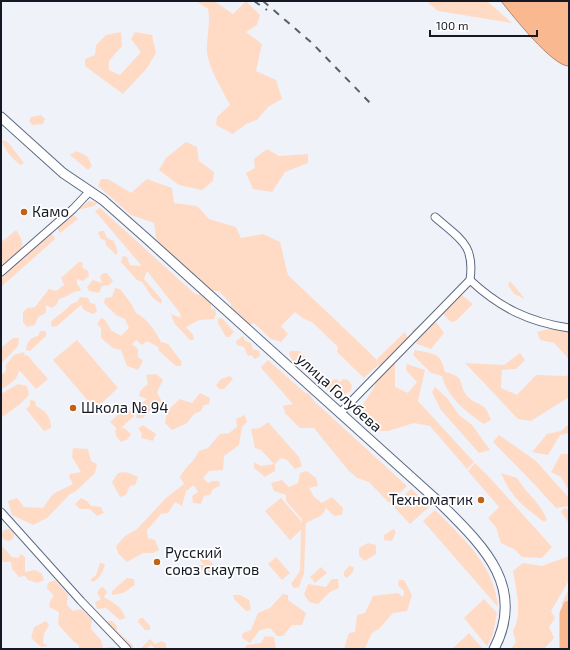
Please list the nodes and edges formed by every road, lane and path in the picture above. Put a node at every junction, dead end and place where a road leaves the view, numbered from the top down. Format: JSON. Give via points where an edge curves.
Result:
{"nodes":[{"id":1,"x":1,"y":117,"type":"edge"},
{"id":2,"x":90,"y":192,"type":"junction"},
{"id":3,"x":435,"y":217,"type":"dead end"},
{"id":4,"x":1,"y":272,"type":"edge"},
{"id":5,"x":470,"y":280,"type":"junction"},
{"id":6,"x":569,"y":328,"type":"edge"},
{"id":7,"x":340,"y":413,"type":"junction"},
{"id":8,"x":1,"y":512,"type":"edge"},
{"id":9,"x":127,"y":649,"type":"edge"},
{"id":10,"x":494,"y":649,"type":"edge"}],
"edges":[{"from":1,"to":2,"type":"street","name":"улица Голубева","via":[[63,173]]},
{"from":2,"to":4,"type":"street"},
{"from":2,"to":7,"type":"street","name":"улица Голубева","via":[[141,233]]},
{"from":3,"to":5,"type":"street","via":[[468,247],[472,264]]},
{"from":5,"to":6,"type":"street","via":[[487,297],[523,317]]},
{"from":5,"to":7,"type":"street"},
{"from":7,"to":10,"type":"street","name":"улица Голубева","via":[[440,503],[493,562],[506,597],[506,619]]},
{"from":8,"to":9,"type":"street"}]}
